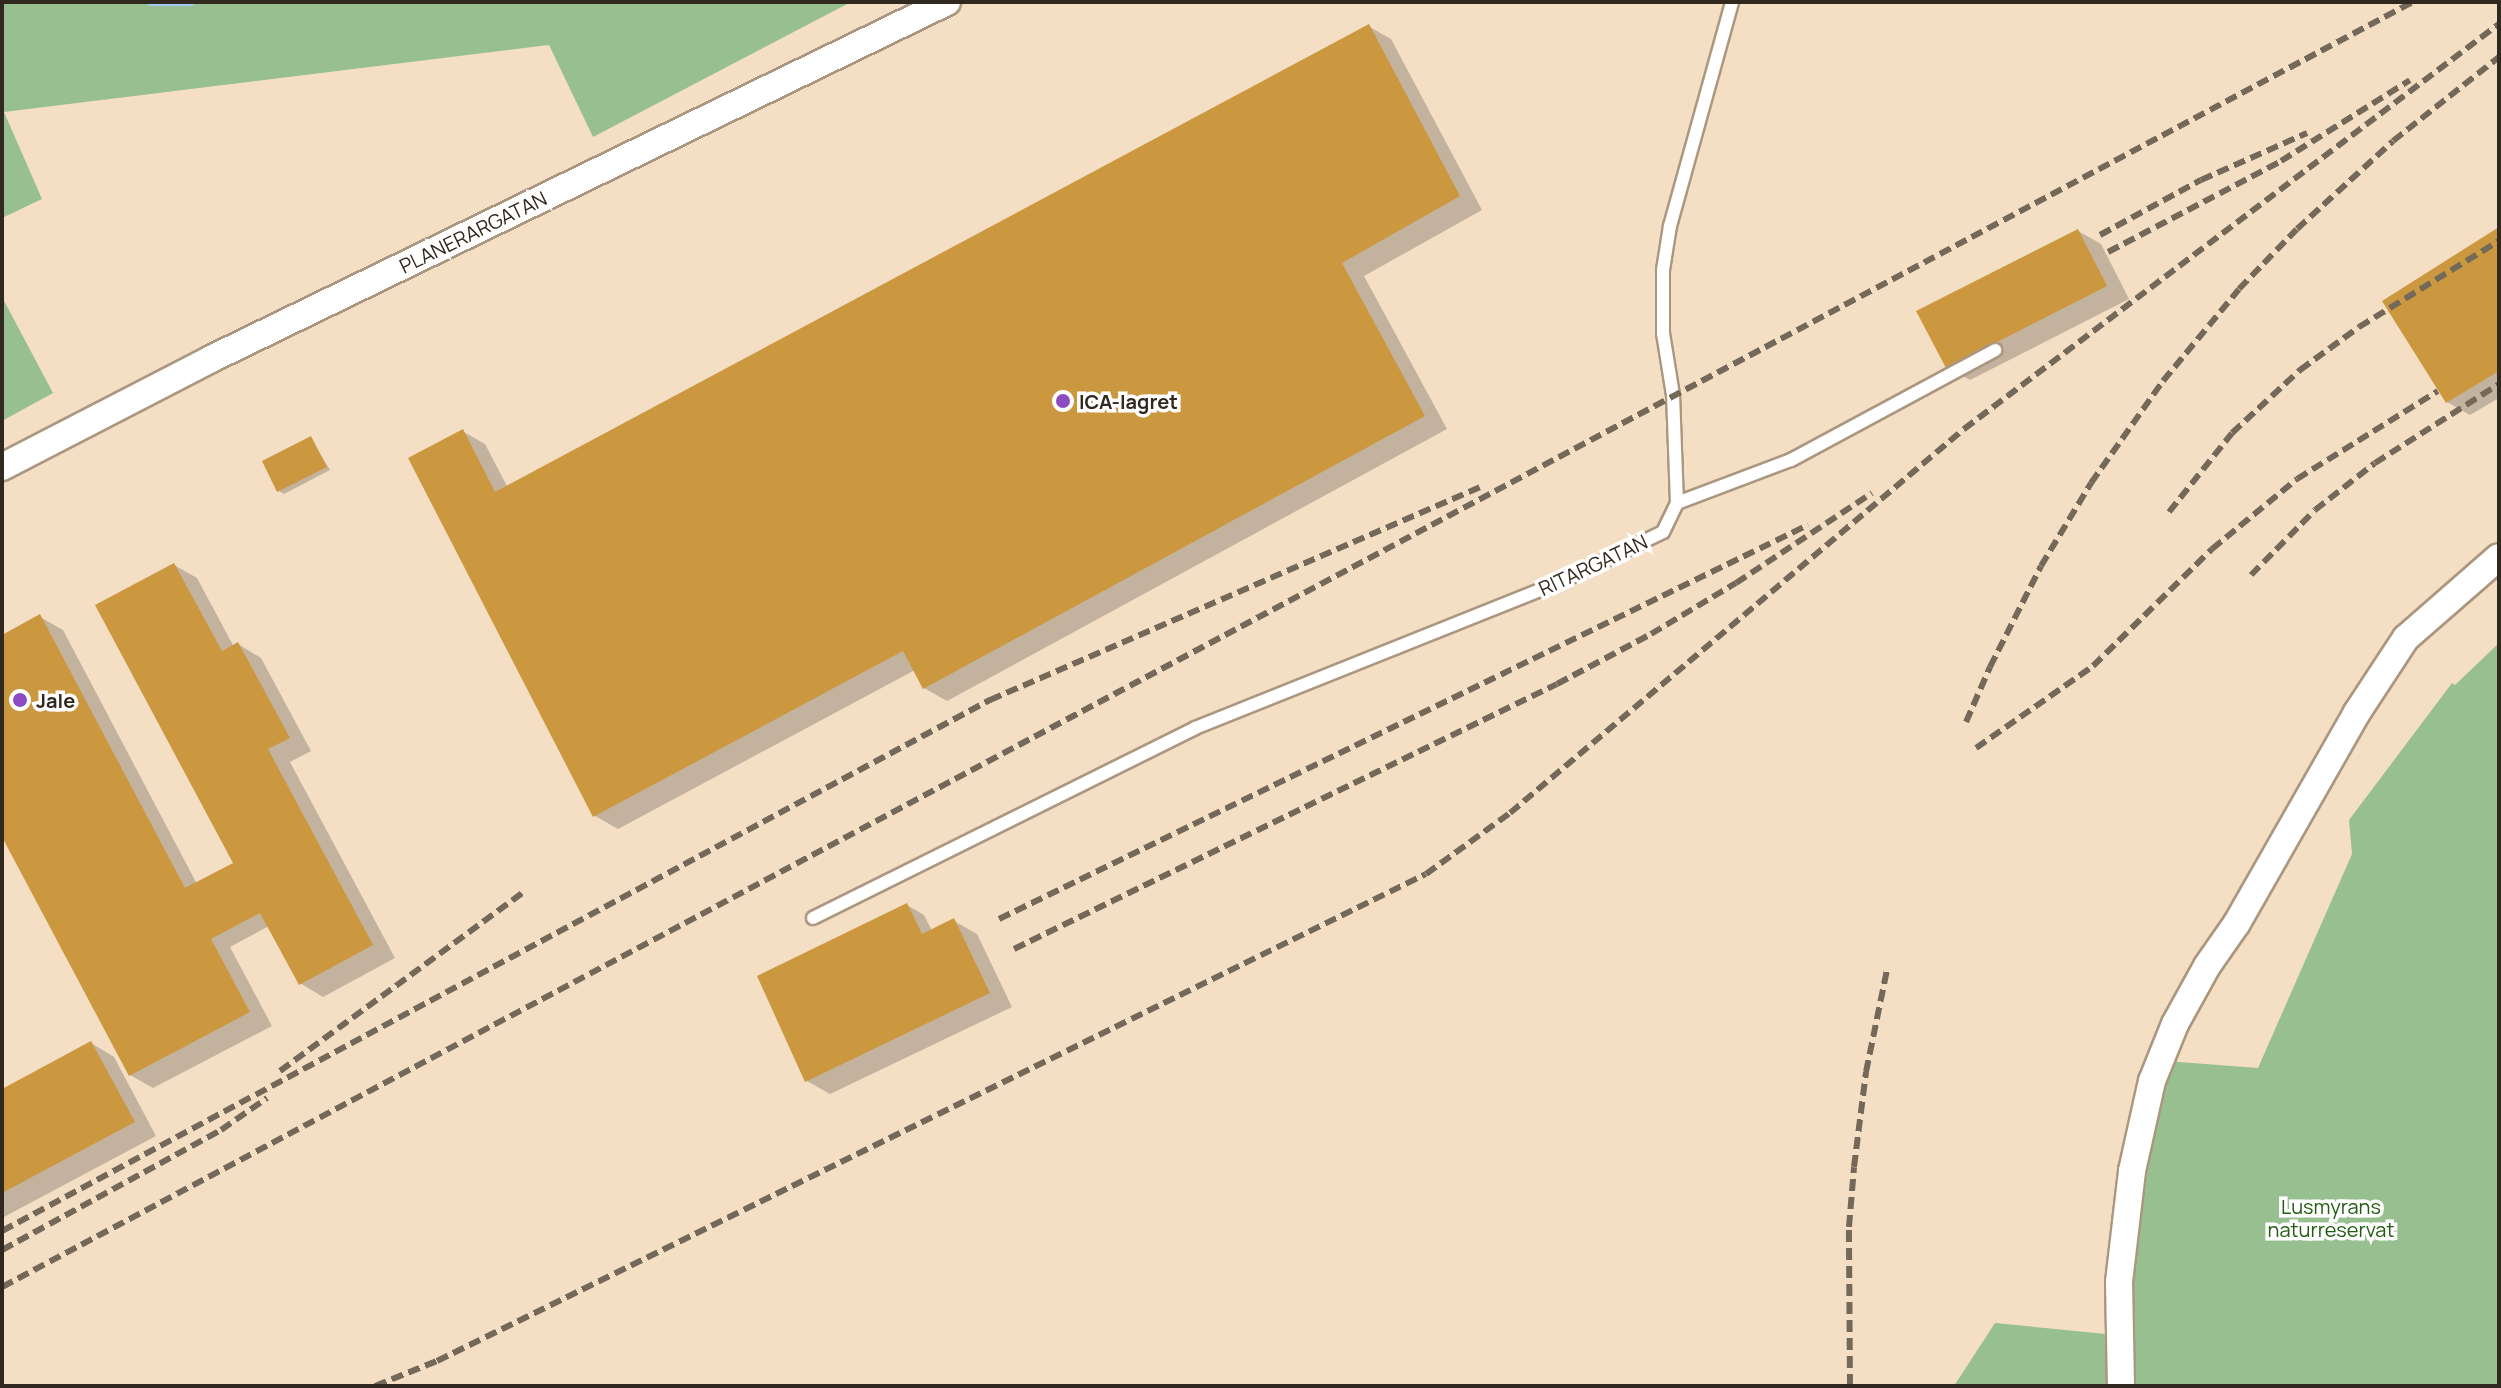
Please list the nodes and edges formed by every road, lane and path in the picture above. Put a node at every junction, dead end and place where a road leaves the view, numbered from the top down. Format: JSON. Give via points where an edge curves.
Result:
{"nodes":[{"id":1,"x":947,"y":2,"type":"edge"},
{"id":2,"x":1732,"y":2,"type":"edge"},
{"id":3,"x":1995,"y":350,"type":"dead end"},
{"id":4,"x":2,"y":467,"type":"edge"},
{"id":5,"x":1677,"y":503,"type":"junction"},
{"id":6,"x":2499,"y":557,"type":"edge"},
{"id":7,"x":813,"y":918,"type":"dead end"},
{"id":8,"x":2121,"y":1386,"type":"edge"}],
"edges":[{"from":1,"to":4,"type":"street","name":"PLANERARGATAN","via":[[225,352]]},
{"from":2,"to":5,"type":"lane","via":[[1670,226],[1663,270]]},
{"from":3,"to":5,"type":"lane","via":[[1791,460]]},
{"from":5,"to":7,"type":"lane","name":"RITARGATAN","via":[[1663,532],[1562,581],[1195,728]]},
{"from":6,"to":8,"type":"street","via":[[2406,638],[2175,1024],[2152,1081],[2132,1171],[2119,1282]]}]}
